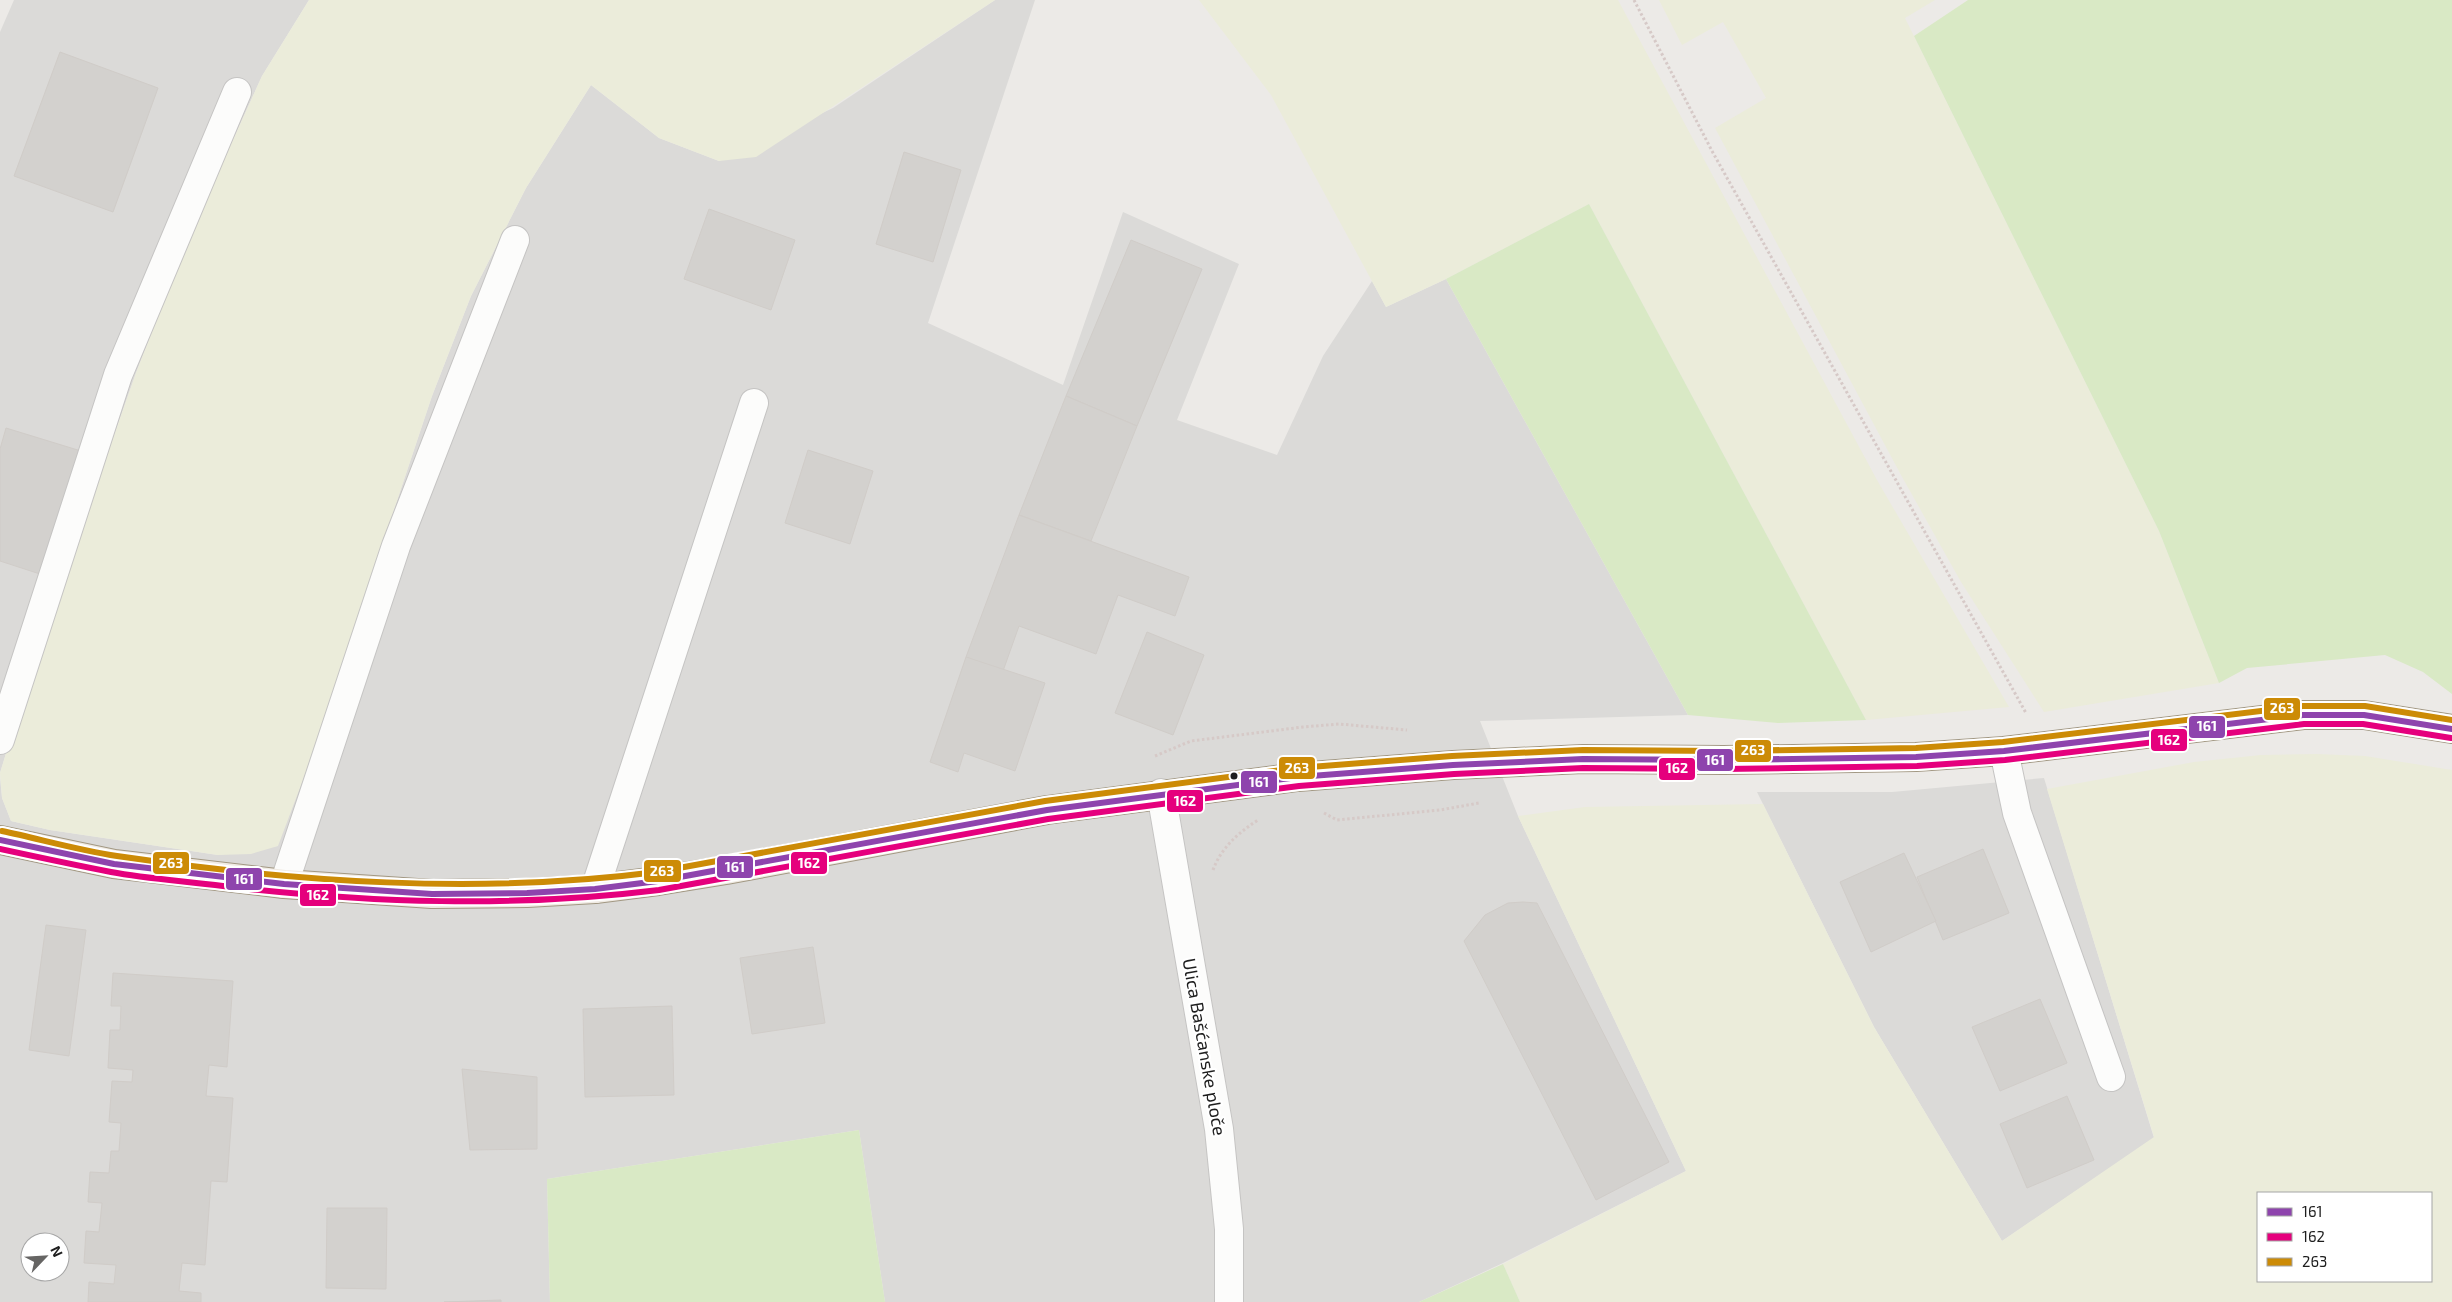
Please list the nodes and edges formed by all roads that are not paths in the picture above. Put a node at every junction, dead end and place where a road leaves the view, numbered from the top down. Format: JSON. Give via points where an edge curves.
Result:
{"nodes":[{"id":1,"x":237,"y":92,"type":"dead end"},
{"id":2,"x":515,"y":240,"type":"dead end"},
{"id":3,"x":754,"y":403,"type":"dead end"},
{"id":4,"x":2452,"y":728,"type":"edge"},
{"id":5,"x":0,"y":740,"type":"edge"},
{"id":6,"x":2004,"y":751,"type":"junction"},
{"id":7,"x":1161,"y":793,"type":"junction"},
{"id":8,"x":0,"y":840,"type":"edge"},
{"id":9,"x":284,"y":884,"type":"junction"},
{"id":10,"x":595,"y":889,"type":"junction"},
{"id":11,"x":2110,"y":1077,"type":"dead end"},
{"id":12,"x":1229,"y":1302,"type":"edge"}],
"edges":[{"from":1,"to":5,"type":"street","via":[[118,375]]},
{"from":2,"to":9,"type":"street","via":[[396,546]]},
{"from":3,"to":10,"type":"street"},
{"from":4,"to":6,"type":"main road","via":[[2364,715],[2303,715]]},
{"from":6,"to":7,"type":"main road","via":[[1916,757],[1583,759],[1453,765],[1298,777]]},
{"from":6,"to":11,"type":"street","via":[[2017,814]]},
{"from":7,"to":10,"type":"main road","via":[[1046,810],[726,870]]},
{"from":7,"to":12,"type":"street","name":"Ulica Bašćanske ploče","via":[[1219,1129],[1229,1229]]},
{"from":8,"to":9,"type":"main road","via":[[114,864]]},
{"from":9,"to":10,"type":"main road","via":[[432,894]]}]}
